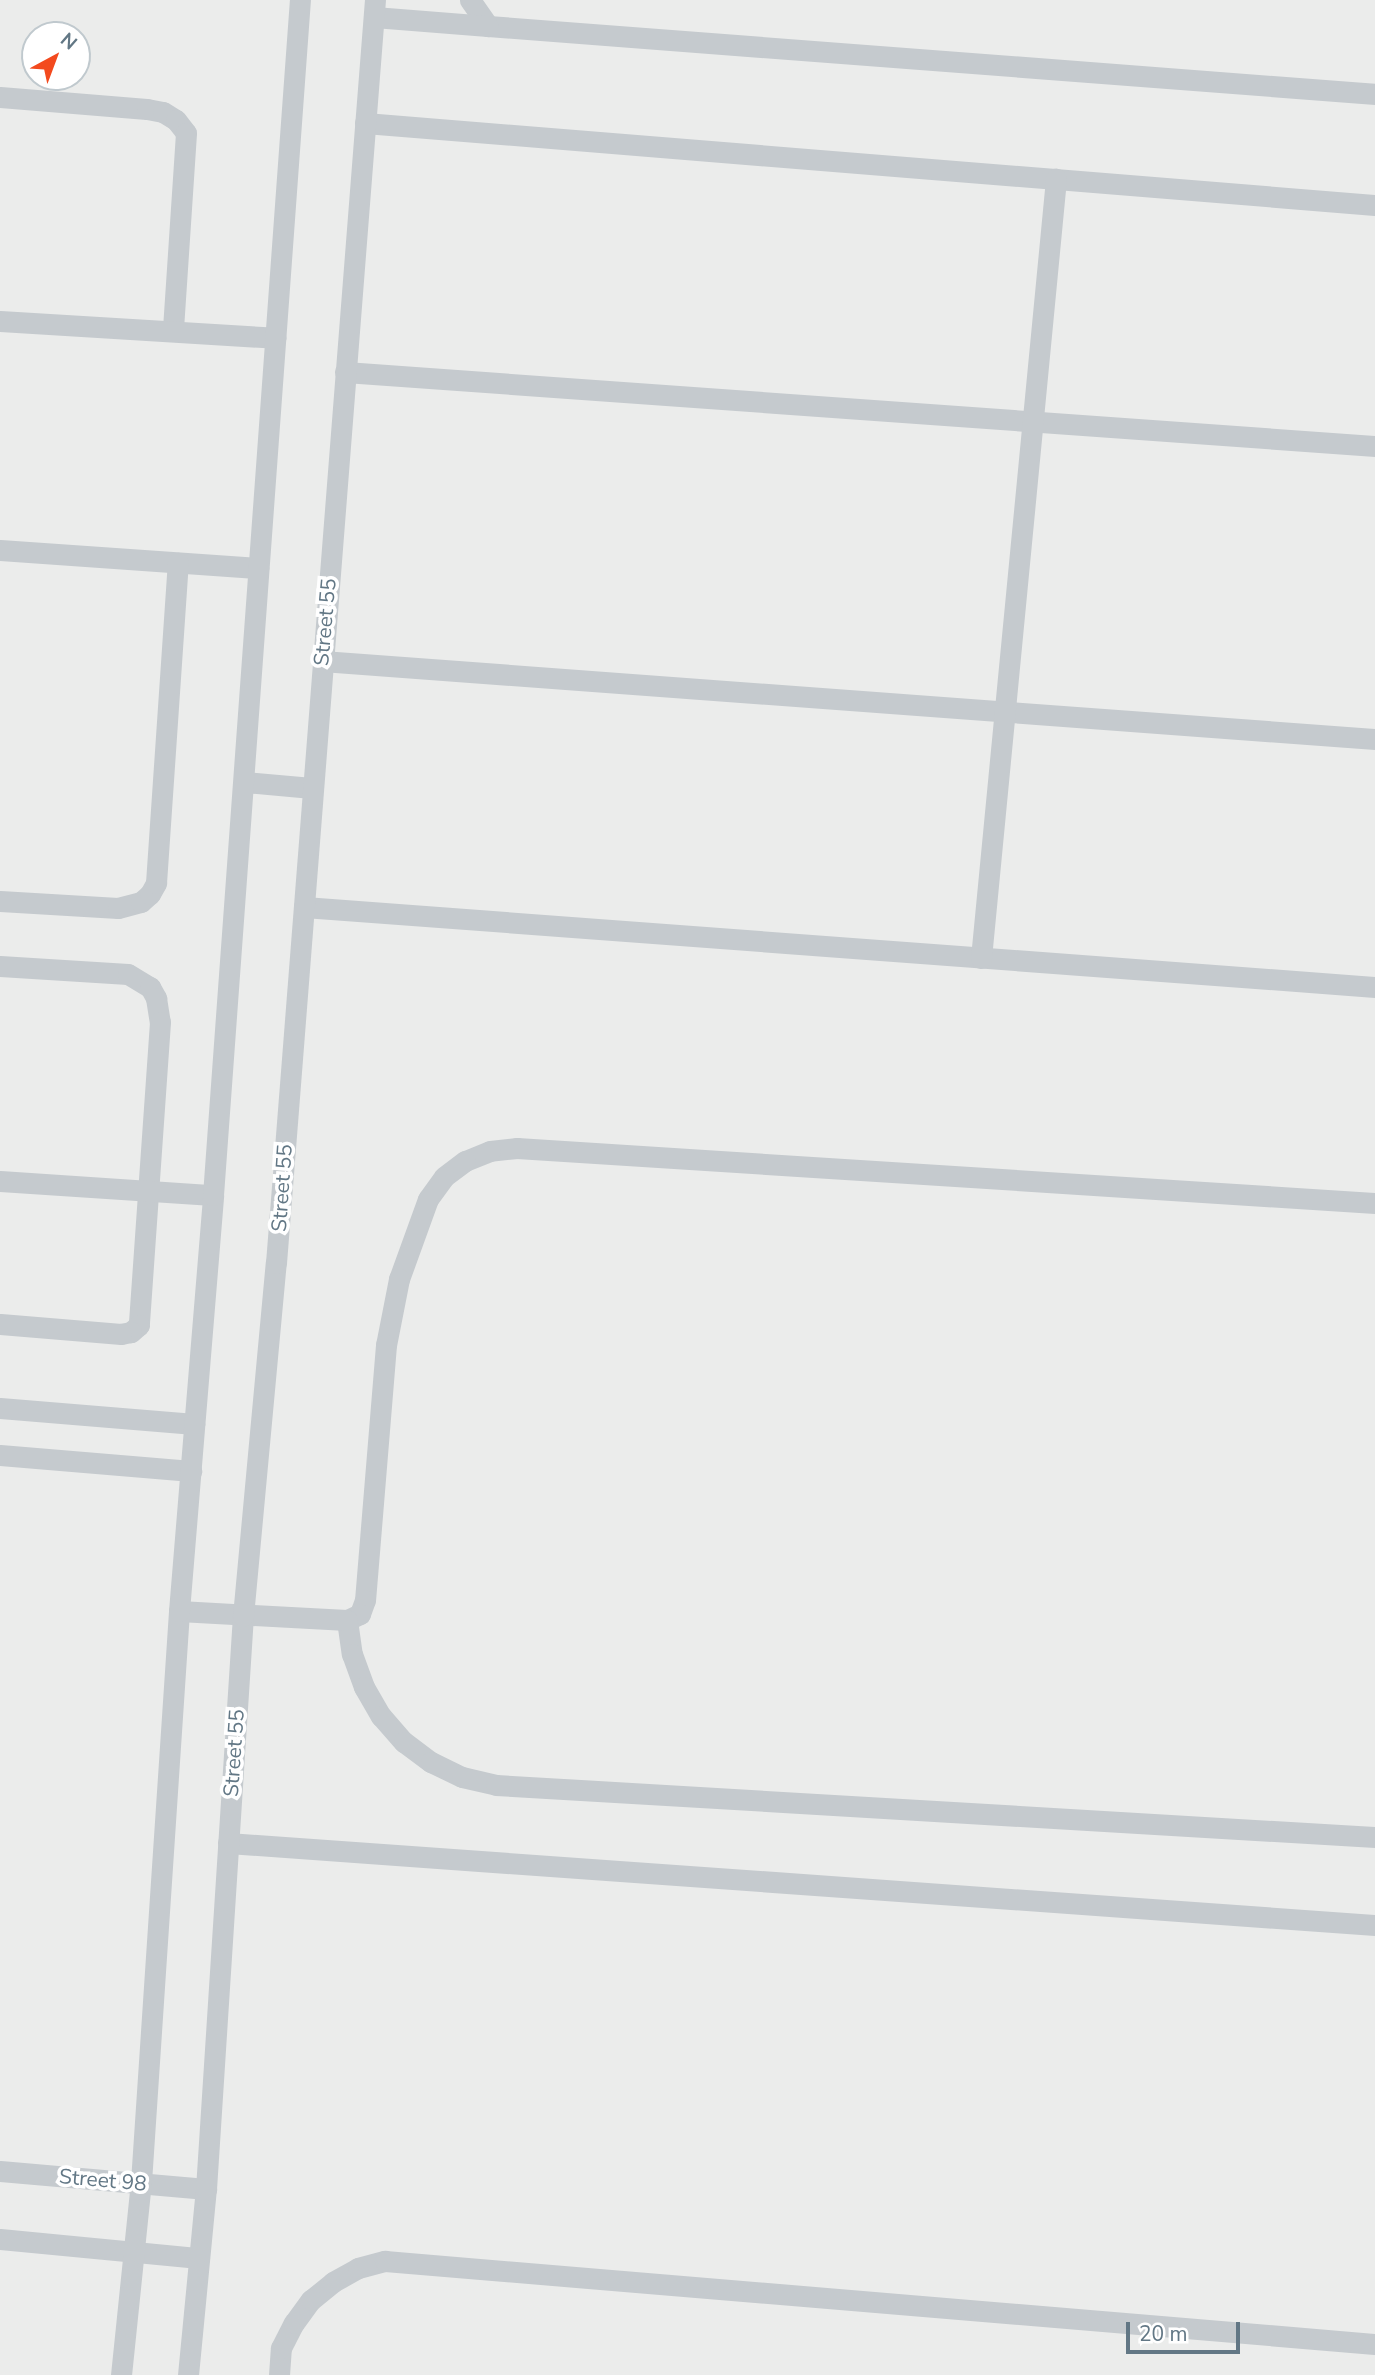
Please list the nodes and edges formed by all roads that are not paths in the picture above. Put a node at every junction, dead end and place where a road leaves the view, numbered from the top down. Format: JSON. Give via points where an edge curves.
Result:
{"nodes":[{"id":1,"x":300,"y":0,"type":"edge"},
{"id":2,"x":470,"y":0,"type":"edge"},
{"id":3,"x":374,"y":8,"type":"edge"},
{"id":4,"x":488,"y":26,"type":"junction"},
{"id":5,"x":1375,"y":94,"type":"edge"},
{"id":6,"x":0,"y":97,"type":"edge"},
{"id":7,"x":365,"y":123,"type":"junction"},
{"id":8,"x":1056,"y":179,"type":"junction"},
{"id":9,"x":1375,"y":205,"type":"edge"},
{"id":10,"x":0,"y":321,"type":"edge"},
{"id":11,"x":173,"y":330,"type":"junction"},
{"id":12,"x":275,"y":338,"type":"junction"},
{"id":13,"x":345,"y":372,"type":"junction"},
{"id":14,"x":1033,"y":421,"type":"junction"},
{"id":15,"x":1375,"y":446,"type":"edge"},
{"id":16,"x":0,"y":550,"type":"edge"},
{"id":17,"x":178,"y":563,"type":"junction"},
{"id":18,"x":258,"y":568,"type":"junction"},
{"id":19,"x":322,"y":661,"type":"junction"},
{"id":20,"x":1005,"y":712,"type":"junction"},
{"id":21,"x":1375,"y":739,"type":"edge"},
{"id":22,"x":244,"y":782,"type":"junction"},
{"id":23,"x":312,"y":788,"type":"junction"},
{"id":24,"x":0,"y":901,"type":"edge"},
{"id":25,"x":304,"y":907,"type":"junction"},
{"id":26,"x":981,"y":958,"type":"junction"},
{"id":27,"x":0,"y":966,"type":"edge"},
{"id":28,"x":1375,"y":987,"type":"edge"},
{"id":29,"x":0,"y":1181,"type":"edge"},
{"id":30,"x":150,"y":1190,"type":"junction"},
{"id":31,"x":213,"y":1195,"type":"junction"},
{"id":32,"x":1375,"y":1203,"type":"edge"},
{"id":33,"x":0,"y":1324,"type":"edge"},
{"id":34,"x":0,"y":1408,"type":"edge"},
{"id":35,"x":194,"y":1424,"type":"junction"},
{"id":36,"x":0,"y":1455,"type":"edge"},
{"id":37,"x":191,"y":1471,"type":"junction"},
{"id":38,"x":179,"y":1611,"type":"junction"},
{"id":39,"x":243,"y":1616,"type":"junction"},
{"id":40,"x":347,"y":1620,"type":"junction"},
{"id":41,"x":1375,"y":1837,"type":"edge"},
{"id":42,"x":228,"y":1843,"type":"junction"},
{"id":43,"x":1375,"y":1925,"type":"edge"},
{"id":44,"x":0,"y":2171,"type":"edge"},
{"id":45,"x":141,"y":2182,"type":"junction"},
{"id":46,"x":206,"y":2189,"type":"junction"},
{"id":47,"x":0,"y":2239,"type":"edge"},
{"id":48,"x":134,"y":2251,"type":"junction"},
{"id":49,"x":199,"y":2258,"type":"junction"},
{"id":50,"x":1375,"y":2344,"type":"edge"},
{"id":51,"x":121,"y":2375,"type":"edge"},
{"id":52,"x":188,"y":2375,"type":"edge"},
{"id":53,"x":279,"y":2375,"type":"edge"}],
"edges":[{"from":1,"to":12,"type":"lane"},
{"from":2,"to":4,"type":"lane"},
{"from":3,"to":4,"type":"lane"},
{"from":3,"to":7,"type":"lane","name":"Street 55"},
{"from":4,"to":5,"type":"lane"},
{"from":6,"to":11,"type":"lane","via":[[146,109],[169,116],[186,133]]},
{"from":7,"to":8,"type":"lane"},
{"from":7,"to":13,"type":"lane","name":"Street 55"},
{"from":8,"to":9,"type":"lane"},
{"from":8,"to":14,"type":"lane"},
{"from":10,"to":11,"type":"lane"},
{"from":11,"to":12,"type":"lane"},
{"from":12,"to":18,"type":"lane"},
{"from":13,"to":14,"type":"lane"},
{"from":13,"to":19,"type":"lane","name":"Street 55"},
{"from":14,"to":15,"type":"lane"},
{"from":14,"to":20,"type":"lane"},
{"from":16,"to":17,"type":"lane"},
{"from":17,"to":18,"type":"lane"},
{"from":17,"to":24,"type":"lane","via":[[156,883],[150,894],[130,907]]},
{"from":18,"to":22,"type":"lane"},
{"from":19,"to":20,"type":"lane"},
{"from":19,"to":23,"type":"lane","name":"Street 55"},
{"from":20,"to":21,"type":"lane"},
{"from":20,"to":26,"type":"lane"},
{"from":22,"to":23,"type":"lane"},
{"from":22,"to":31,"type":"lane"},
{"from":23,"to":25,"type":"lane","name":"Street 55"},
{"from":25,"to":26,"type":"lane"},
{"from":25,"to":39,"type":"lane","name":"Street 55"},
{"from":26,"to":28,"type":"lane"},
{"from":27,"to":30,"type":"lane","via":[[128,974],[150,987],[160,1022]]},
{"from":29,"to":30,"type":"lane"},
{"from":30,"to":31,"type":"lane"},
{"from":30,"to":33,"type":"lane","via":[[142,1315],[136,1329],[121,1334]]},
{"from":31,"to":35,"type":"lane"},
{"from":32,"to":40,"type":"lane","via":[[517,1148],[490,1151],[444,1177],[428,1199],[399,1279],[386,1345],[365,1600],[360,1614]]},
{"from":34,"to":35,"type":"lane"},
{"from":35,"to":37,"type":"lane"},
{"from":36,"to":37,"type":"lane"},
{"from":37,"to":38,"type":"lane"},
{"from":38,"to":39,"type":"lane"},
{"from":38,"to":45,"type":"lane"},
{"from":39,"to":40,"type":"lane"},
{"from":39,"to":42,"type":"lane","name":"Street 55"},
{"from":40,"to":41,"type":"lane","via":[[363,1687],[404,1742],[462,1777],[496,1785]]},
{"from":42,"to":43,"type":"lane"},
{"from":42,"to":46,"type":"lane","name":"Street 55"},
{"from":44,"to":45,"type":"lane","name":"Street 98"},
{"from":45,"to":46,"type":"lane","name":"Street 98"},
{"from":45,"to":48,"type":"lane"},
{"from":46,"to":49,"type":"lane","name":"Street 55"},
{"from":47,"to":48,"type":"lane"},
{"from":48,"to":49,"type":"lane"},
{"from":48,"to":51,"type":"lane"},
{"from":49,"to":52,"type":"lane","name":"Street 55"},
{"from":50,"to":53,"type":"lane","via":[[385,2260],[333,2282],[311,2300],[293,2322],[281,2348]]}]}
